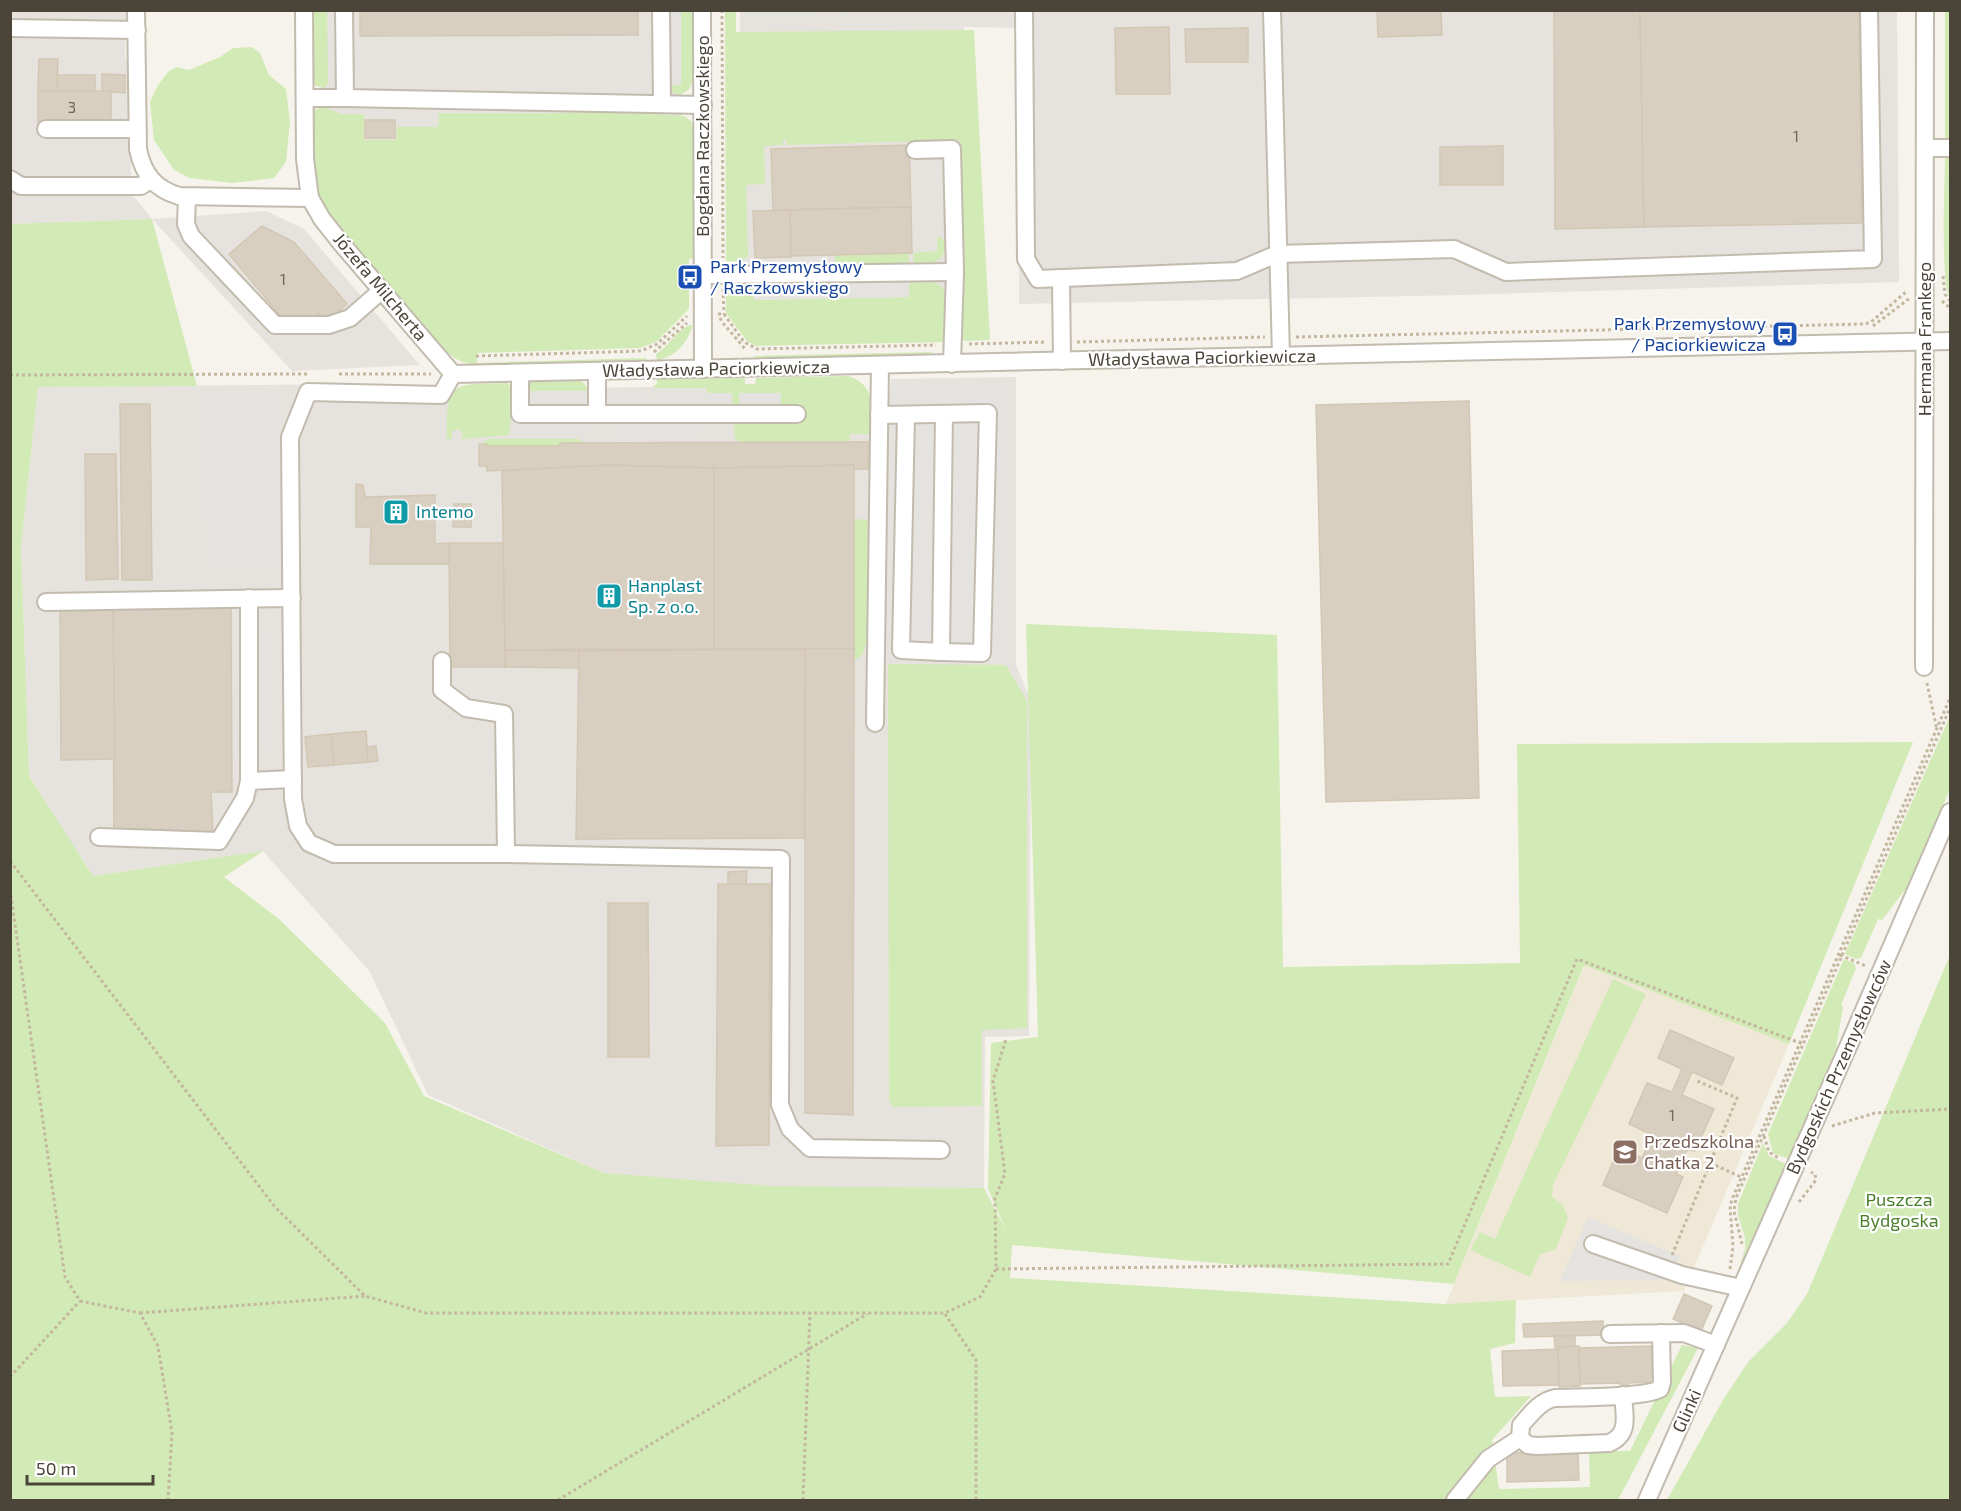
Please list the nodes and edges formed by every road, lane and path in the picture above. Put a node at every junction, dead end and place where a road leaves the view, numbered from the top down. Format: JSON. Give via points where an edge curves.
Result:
{"nodes":[{"id":1,"x":136,"y":10,"type":"edge"},
{"id":2,"x":304,"y":10,"type":"edge"},
{"id":3,"x":344,"y":10,"type":"edge"},
{"id":4,"x":661,"y":10,"type":"edge"},
{"id":5,"x":702,"y":10,"type":"edge"},
{"id":6,"x":722,"y":10,"type":"edge"},
{"id":7,"x":1024,"y":10,"type":"edge"},
{"id":8,"x":1272,"y":10,"type":"edge"},
{"id":9,"x":1869,"y":10,"type":"edge"},
{"id":10,"x":1925,"y":10,"type":"edge"},
{"id":11,"x":10,"y":28,"type":"edge"},
{"id":12,"x":136,"y":30,"type":"junction"},
{"id":13,"x":305,"y":98,"type":"junction"},
{"id":14,"x":345,"y":98,"type":"junction"},
{"id":15,"x":662,"y":103,"type":"junction"},
{"id":16,"x":703,"y":105,"type":"junction"},
{"id":17,"x":46,"y":129,"type":"dead end"},
{"id":18,"x":137,"y":129,"type":"junction"},
{"id":19,"x":1925,"y":148,"type":"junction"},
{"id":20,"x":1950,"y":148,"type":"edge"},
{"id":21,"x":915,"y":150,"type":"dead end"},
{"id":22,"x":10,"y":179,"type":"edge"},
{"id":23,"x":150,"y":180,"type":"junction"},
{"id":24,"x":187,"y":197,"type":"junction"},
{"id":25,"x":310,"y":198,"type":"junction"},
{"id":26,"x":1277,"y":254,"type":"junction"},
{"id":27,"x":955,"y":272,"type":"junction"},
{"id":28,"x":704,"y":275,"type":"junction"},
{"id":29,"x":723,"y":275,"type":"junction"},
{"id":30,"x":1061,"y":278,"type":"junction"},
{"id":31,"x":382,"y":290,"type":"junction"},
{"id":32,"x":724,"y":314,"type":"dead end"},
{"id":33,"x":698,"y":318,"type":"junction"},
{"id":34,"x":722,"y":322,"type":"dead end"},
{"id":35,"x":1925,"y":341,"type":"junction"},
{"id":36,"x":1950,"y":341,"type":"edge"},
{"id":37,"x":1281,"y":356,"type":"junction"},
{"id":38,"x":1062,"y":361,"type":"junction"},
{"id":39,"x":952,"y":364,"type":"junction"},
{"id":40,"x":880,"y":365,"type":"junction"},
{"id":41,"x":703,"y":369,"type":"junction"},
{"id":42,"x":597,"y":371,"type":"junction"},
{"id":43,"x":520,"y":373,"type":"junction"},
{"id":44,"x":334,"y":374,"type":"dead end"},
{"id":45,"x":453,"y":374,"type":"junction"},
{"id":46,"x":10,"y":375,"type":"edge"},
{"id":47,"x":311,"y":375,"type":"dead end"},
{"id":48,"x":597,"y":414,"type":"junction"},
{"id":49,"x":797,"y":414,"type":"dead end"},
{"id":50,"x":945,"y":414,"type":"junction"},
{"id":51,"x":879,"y":415,"type":"junction"},
{"id":52,"x":906,"y":415,"type":"junction"},
{"id":53,"x":249,"y":598,"type":"junction"},
{"id":54,"x":292,"y":598,"type":"junction"},
{"id":55,"x":46,"y":602,"type":"dead end"},
{"id":56,"x":940,"y":652,"type":"junction"},
{"id":57,"x":442,"y":661,"type":"dead end"},
{"id":58,"x":1924,"y":667,"type":"joint"},
{"id":59,"x":1950,"y":698,"type":"edge"},
{"id":60,"x":1950,"y":708,"type":"edge"},
{"id":61,"x":875,"y":723,"type":"dead end"},
{"id":62,"x":1936,"y":730,"type":"junction"},
{"id":63,"x":293,"y":779,"type":"junction"},
{"id":64,"x":249,"y":781,"type":"junction"},
{"id":65,"x":1950,"y":812,"type":"edge"},
{"id":66,"x":99,"y":837,"type":"dead end"},
{"id":67,"x":506,"y":854,"type":"junction"},
{"id":68,"x":10,"y":861,"type":"edge"},
{"id":69,"x":10,"y":889,"type":"edge"},
{"id":70,"x":1840,"y":955,"type":"junction"},
{"id":71,"x":1866,"y":966,"type":"dead end"},
{"id":72,"x":1006,"y":1039,"type":"dead end"},
{"id":73,"x":1802,"y":1043,"type":"junction"},
{"id":74,"x":1695,"y":1080,"type":"dead end"},
{"id":75,"x":1950,"y":1109,"type":"edge"},
{"id":76,"x":1827,"y":1133,"type":"dead end"},
{"id":77,"x":941,"y":1150,"type":"dead end"},
{"id":78,"x":1709,"y":1163,"type":"junction"},
{"id":79,"x":1741,"y":1177,"type":"junction"},
{"id":80,"x":1593,"y":1244,"type":"dead end"},
{"id":81,"x":1742,"y":1251,"type":"dead end"},
{"id":82,"x":1672,"y":1255,"type":"dead end"},
{"id":83,"x":996,"y":1269,"type":"junction"},
{"id":84,"x":1734,"y":1282,"type":"junction"},
{"id":85,"x":365,"y":1296,"type":"junction"},
{"id":86,"x":80,"y":1301,"type":"junction"},
{"id":87,"x":810,"y":1313,"type":"junction"},
{"id":88,"x":869,"y":1313,"type":"junction"},
{"id":89,"x":945,"y":1313,"type":"junction"},
{"id":90,"x":140,"y":1314,"type":"junction"},
{"id":91,"x":1726,"y":1321,"type":"joint"},
{"id":92,"x":1661,"y":1333,"type":"junction"},
{"id":93,"x":1610,"y":1334,"type":"dead end"},
{"id":94,"x":1716,"y":1345,"type":"junction"},
{"id":95,"x":808,"y":1350,"type":"junction"},
{"id":96,"x":10,"y":1377,"type":"edge"},
{"id":97,"x":1623,"y":1395,"type":"junction"},
{"id":98,"x":1520,"y":1438,"type":"junction"},
{"id":99,"x":1652,"y":1498,"type":"edge"},
{"id":100,"x":168,"y":1500,"type":"edge"},
{"id":101,"x":558,"y":1500,"type":"edge"},
{"id":102,"x":803,"y":1500,"type":"edge"},
{"id":103,"x":976,"y":1500,"type":"edge"},
{"id":104,"x":1455,"y":1500,"type":"edge"}],
"edges":[{"from":1,"to":12,"type":"street"},
{"from":2,"to":13,"type":"street"},
{"from":3,"to":14,"type":"street"},
{"from":4,"to":15,"type":"street"},
{"from":5,"to":16,"type":"street","name":"Bogdana Raczkowskiego"},
{"from":6,"to":29,"type":"path"},
{"from":7,"to":30,"type":"street","via":[[1026,259],[1038,279]]},
{"from":8,"to":26,"type":"street"},
{"from":9,"to":26,"type":"street","via":[[1873,259],[1506,272],[1454,249]]},
{"from":10,"to":19,"type":"street","name":"Hermana Frankego"},
{"from":11,"to":12,"type":"street"},
{"from":12,"to":18,"type":"street"},
{"from":13,"to":14,"type":"street"},
{"from":13,"to":25,"type":"street","via":[[305,159]]},
{"from":14,"to":15,"type":"street"},
{"from":15,"to":16,"type":"street"},
{"from":16,"to":28,"type":"street","name":"Bogdana Raczkowskiego"},
{"from":17,"to":18,"type":"street"},
{"from":18,"to":23,"type":"street","via":[[141,162]]},
{"from":19,"to":20,"type":"street"},
{"from":19,"to":35,"type":"street","name":"Hermana Frankego"},
{"from":21,"to":27,"type":"street","via":[[952,149]]},
{"from":22,"to":23,"type":"street","via":[[21,186],[141,186]]},
{"from":23,"to":24,"type":"street","via":[[167,192]]},
{"from":24,"to":25,"type":"street"},
{"from":24,"to":31,"type":"street","via":[[186,224],[191,236],[275,325],[329,325],[350,318]]},
{"from":25,"to":31,"type":"street","name":"Józefa Milcherta","via":[[322,219]]},
{"from":26,"to":30,"type":"street","via":[[1237,271]]},
{"from":26,"to":37,"type":"street"},
{"from":27,"to":29,"type":"street"},
{"from":27,"to":39,"type":"street"},
{"from":28,"to":29,"type":"street"},
{"from":28,"to":33,"type":"street","name":"Bogdana Raczkowskiego"},
{"from":29,"to":32,"type":"path"},
{"from":30,"to":38,"type":"street"},
{"from":31,"to":45,"type":"street","name":"Józefa Milcherta"},
{"from":33,"to":33,"type":"path","via":[[684,318],[657,344],[640,351],[478,355],[470,360],[647,355]]},
{"from":33,"to":34,"type":"path"},
{"from":33,"to":41,"type":"street","name":"Bogdana Raczkowskiego"},
{"from":35,"to":36,"type":"street","name":"Władysława Paciorkiewicza"},
{"from":35,"to":37,"type":"street","name":"Władysława Paciorkiewicza"},
{"from":35,"to":58,"type":"street","name":"Hermana Frankego"},
{"from":37,"to":38,"type":"street","name":"Władysława Paciorkiewicza"},
{"from":38,"to":39,"type":"street","name":"Władysława Paciorkiewicza"},
{"from":39,"to":40,"type":"street","name":"Władysława Paciorkiewicza"},
{"from":40,"to":41,"type":"street","name":"Władysława Paciorkiewicza"},
{"from":40,"to":51,"type":"street"},
{"from":41,"to":42,"type":"street","name":"Władysława Paciorkiewicza"},
{"from":42,"to":43,"type":"street","name":"Władysława Paciorkiewicza"},
{"from":42,"to":48,"type":"street"},
{"from":43,"to":45,"type":"street","name":"Władysława Paciorkiewicza"},
{"from":43,"to":48,"type":"street","via":[[520,414]]},
{"from":44,"to":45,"type":"path"},
{"from":45,"to":54,"type":"street","via":[[441,395],[308,392],[290,437]]},
{"from":46,"to":47,"type":"path"},
{"from":48,"to":49,"type":"street"},
{"from":50,"to":52,"type":"street"},
{"from":50,"to":56,"type":"street"},
{"from":50,"to":56,"type":"street","via":[[988,413],[982,653]]},
{"from":51,"to":52,"type":"street"},
{"from":51,"to":61,"type":"street"},
{"from":52,"to":56,"type":"street","via":[[901,650]]},
{"from":53,"to":54,"type":"street"},
{"from":53,"to":55,"type":"street"},
{"from":53,"to":64,"type":"street"},
{"from":54,"to":63,"type":"street"},
{"from":57,"to":67,"type":"street","via":[[442,690],[466,708],[504,714]]},
{"from":58,"to":62,"type":"path"},
{"from":59,"to":62,"type":"path"},
{"from":60,"to":70,"type":"path"},
{"from":62,"to":70,"type":"path"},
{"from":63,"to":64,"type":"street"},
{"from":63,"to":67,"type":"street","via":[[298,826],[309,843],[334,854]]},
{"from":64,"to":66,"type":"street","via":[[245,798],[219,841]]},
{"from":65,"to":84,"type":"street","name":"Bydgoskich Przemysłowców"},
{"from":67,"to":77,"type":"street","via":[[781,859],[780,1105],[790,1129],[810,1148]]},
{"from":68,"to":85,"type":"path","via":[[275,1207]]},
{"from":69,"to":86,"type":"path","via":[[65,1277]]},
{"from":70,"to":71,"type":"path"},
{"from":70,"to":73,"type":"path"},
{"from":72,"to":83,"type":"path","via":[[993,1081],[1005,1174],[995,1198]]},
{"from":73,"to":79,"type":"path"},
{"from":73,"to":81,"type":"path","via":[[1734,1203]]},
{"from":73,"to":83,"type":"path","via":[[1577,959],[1448,1264]]},
{"from":74,"to":78,"type":"path","via":[[1737,1098]]},
{"from":75,"to":76,"type":"path","via":[[1875,1113],[1833,1124]]},
{"from":78,"to":79,"type":"path"},
{"from":78,"to":82,"type":"path"},
{"from":79,"to":84,"type":"path","via":[[1730,1206]]},
{"from":80,"to":84,"type":"street","via":[[1682,1275]]},
{"from":83,"to":89,"type":"path","via":[[980,1297]]},
{"from":84,"to":91,"type":"street","name":"Bydgoskich Przemysłowców"},
{"from":85,"to":87,"type":"path","via":[[426,1313]]},
{"from":85,"to":90,"type":"path"},
{"from":86,"to":90,"type":"path"},
{"from":86,"to":96,"type":"path"},
{"from":87,"to":88,"type":"path"},
{"from":87,"to":95,"type":"path"},
{"from":88,"to":89,"type":"path"},
{"from":88,"to":95,"type":"path"},
{"from":89,"to":103,"type":"path","via":[[976,1360]]},
{"from":90,"to":100,"type":"path","via":[[158,1346],[172,1433]]},
{"from":91,"to":94,"type":"street","name":"Glinki"},
{"from":92,"to":93,"type":"street"},
{"from":92,"to":94,"type":"street","via":[[1684,1333]]},
{"from":92,"to":97,"type":"street","via":[[1660,1389],[1648,1394]]},
{"from":94,"to":99,"type":"street","name":"Glinki"},
{"from":95,"to":101,"type":"path"},
{"from":95,"to":102,"type":"path"},
{"from":97,"to":98,"type":"street","via":[[1548,1399],[1521,1425]]},
{"from":97,"to":98,"type":"street","via":[[1624,1426],[1618,1440],[1537,1446]]},
{"from":98,"to":104,"type":"street","via":[[1488,1459]]}]}
